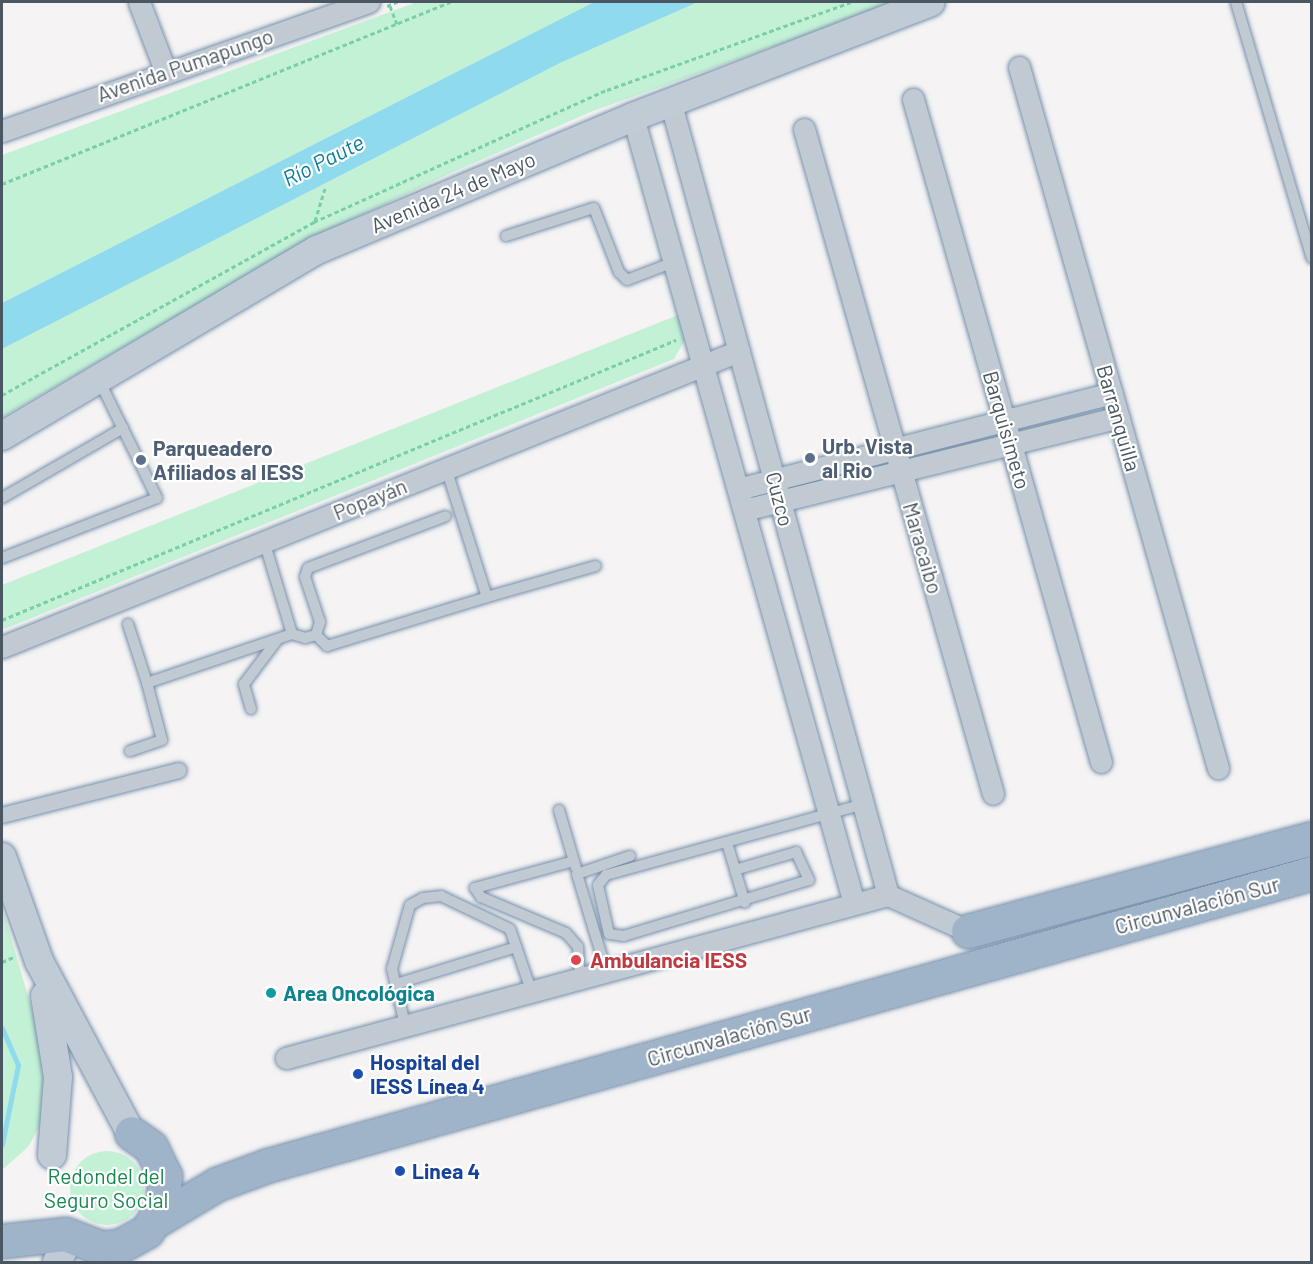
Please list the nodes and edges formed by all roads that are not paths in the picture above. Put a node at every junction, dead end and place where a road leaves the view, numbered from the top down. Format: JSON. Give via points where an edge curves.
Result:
{"nodes":[{"id":1,"x":139,"y":2,"type":"edge"},
{"id":2,"x":369,"y":2,"type":"edge"},
{"id":3,"x":931,"y":2,"type":"edge"},
{"id":4,"x":1236,"y":2,"type":"edge"},
{"id":5,"x":1019,"y":67,"type":"dead end"},
{"id":6,"x":165,"y":70,"type":"junction"},
{"id":7,"x":913,"y":99,"type":"dead end"},
{"id":8,"x":671,"y":104,"type":"junction"},
{"id":9,"x":633,"y":117,"type":"junction"},
{"id":10,"x":804,"y":129,"type":"dead end"},
{"id":11,"x":2,"y":131,"type":"edge"},
{"id":12,"x":506,"y":236,"type":"dead end"},
{"id":13,"x":1311,"y":258,"type":"edge"},
{"id":14,"x":674,"y":262,"type":"junction"},
{"id":15,"x":739,"y":351,"type":"junction"},
{"id":16,"x":703,"y":365,"type":"junction"},
{"id":17,"x":99,"y":380,"type":"junction"},
{"id":18,"x":1112,"y":393,"type":"junction"},
{"id":19,"x":1119,"y":417,"type":"junction"},
{"id":20,"x":1005,"y":421,"type":"junction"},
{"id":21,"x":123,"y":428,"type":"junction"},
{"id":22,"x":2,"y":436,"type":"edge"},
{"id":23,"x":1011,"y":444,"type":"junction"},
{"id":24,"x":895,"y":449,"type":"junction"},
{"id":25,"x":446,"y":468,"type":"junction"},
{"id":26,"x":901,"y":471,"type":"junction"},
{"id":27,"x":774,"y":480,"type":"junction"},
{"id":28,"x":738,"y":489,"type":"junction"},
{"id":29,"x":2,"y":498,"type":"edge"},
{"id":30,"x":780,"y":501,"type":"junction"},
{"id":31,"x":744,"y":510,"type":"junction"},
{"id":32,"x":446,"y":516,"type":"dead end"},
{"id":33,"x":264,"y":542,"type":"junction"},
{"id":34,"x":2,"y":558,"type":"edge"},
{"id":35,"x":596,"y":566,"type":"dead end"},
{"id":36,"x":487,"y":597,"type":"junction"},
{"id":37,"x":128,"y":624,"type":"dead end"},
{"id":38,"x":292,"y":634,"type":"junction"},
{"id":39,"x":316,"y":635,"type":"junction"},
{"id":40,"x":278,"y":639,"type":"junction"},
{"id":41,"x":2,"y":647,"type":"edge"},
{"id":42,"x":147,"y":683,"type":"junction"},
{"id":43,"x":251,"y":709,"type":"dead end"},
{"id":44,"x":130,"y":751,"type":"dead end"},
{"id":45,"x":1101,"y":762,"type":"dead end"},
{"id":46,"x":1218,"y":768,"type":"dead end"},
{"id":47,"x":178,"y":770,"type":"dead end"},
{"id":48,"x":993,"y":794,"type":"dead end"},
{"id":49,"x":863,"y":804,"type":"junction"},
{"id":50,"x":559,"y":810,"type":"dead end"},
{"id":51,"x":829,"y":813,"type":"junction"},
{"id":52,"x":2,"y":814,"type":"edge"},
{"id":53,"x":1311,"y":838,"type":"edge"},
{"id":54,"x":727,"y":843,"type":"junction"},
{"id":55,"x":630,"y":856,"type":"dead end"},
{"id":56,"x":2,"y":857,"type":"edge"},
{"id":57,"x":574,"y":861,"type":"junction"},
{"id":58,"x":735,"y":870,"type":"junction"},
{"id":59,"x":1311,"y":873,"type":"edge"},
{"id":60,"x":577,"y":874,"type":"junction"},
{"id":61,"x":888,"y":895,"type":"junction"},
{"id":62,"x":745,"y":902,"type":"junction"},
{"id":63,"x":854,"y":903,"type":"junction"},
{"id":64,"x":968,"y":931,"type":"joint"},
{"id":65,"x":516,"y":947,"type":"junction"},
{"id":66,"x":39,"y":961,"type":"junction"},
{"id":67,"x":606,"y":970,"type":"junction"},
{"id":68,"x":580,"y":976,"type":"junction"},
{"id":69,"x":396,"y":984,"type":"junction"},
{"id":70,"x":531,"y":990,"type":"junction"},
{"id":71,"x":406,"y":1029,"type":"junction"},
{"id":72,"x":286,"y":1058,"type":"dead end"},
{"id":73,"x":131,"y":1133,"type":"joint"},
{"id":74,"x":52,"y":1155,"type":"dead end"},
{"id":75,"x":150,"y":1227,"type":"junction"},
{"id":76,"x":2,"y":1240,"type":"edge"},
{"id":77,"x":64,"y":1244,"type":"edge"},
{"id":78,"x":2,"y":1260,"type":"edge"},
{"id":79,"x":5,"y":1263,"type":"edge"},
{"id":80,"x":130,"y":1263,"type":"edge"}],
"edges":[{"from":1,"to":6,"type":"street"},
{"from":2,"to":6,"type":"street","name":"Avenida Pumapungo"},
{"from":3,"to":8,"type":"main road","name":"Avenida 24 de Mayo"},
{"from":4,"to":13,"type":"lane"},
{"from":5,"to":18,"type":"street","name":"Barranquilla"},
{"from":6,"to":11,"type":"street","name":"Avenida Pumapungo"},
{"from":7,"to":20,"type":"street","name":"Barquisimeto"},
{"from":8,"to":9,"type":"main road","name":"Avenida 24 de Mayo"},
{"from":8,"to":15,"type":"street","name":"Cuzco"},
{"from":9,"to":14,"type":"street","name":"Cuzco"},
{"from":9,"to":17,"type":"main road","name":"Avenida 24 de Mayo","via":[[317,250]]},
{"from":10,"to":24,"type":"street","name":"Maracaibo"},
{"from":12,"to":14,"type":"lane","via":[[594,208],[619,272],[627,280]]},
{"from":14,"to":16,"type":"street","name":"Cuzco"},
{"from":15,"to":16,"type":"street","name":"Popayán"},
{"from":15,"to":27,"type":"street","name":"Cuzco"},
{"from":16,"to":25,"type":"street","name":"Popayán"},
{"from":16,"to":28,"type":"street","name":"Cuzco"},
{"from":17,"to":21,"type":"lane"},
{"from":17,"to":22,"type":"main road","name":"Avenida 24 de Mayo"},
{"from":18,"to":19,"type":"street","name":"Barranquilla"},
{"from":18,"to":20,"type":"street"},
{"from":19,"to":23,"type":"street"},
{"from":19,"to":46,"type":"street","name":"Barranquilla"},
{"from":20,"to":23,"type":"street","name":"Barquisimeto"},
{"from":20,"to":24,"type":"street"},
{"from":21,"to":29,"type":"lane"},
{"from":21,"to":34,"type":"lane","via":[[158,498]]},
{"from":23,"to":26,"type":"street"},
{"from":23,"to":45,"type":"street","name":"Barquisimeto"},
{"from":24,"to":26,"type":"street","name":"Maracaibo"},
{"from":24,"to":27,"type":"street"},
{"from":25,"to":33,"type":"street","name":"Popayán"},
{"from":25,"to":36,"type":"lane"},
{"from":26,"to":30,"type":"street"},
{"from":26,"to":48,"type":"street","name":"Maracaibo"},
{"from":27,"to":28,"type":"street"},
{"from":27,"to":30,"type":"street","name":"Cuzco"},
{"from":28,"to":31,"type":"street","name":"Cuzco"},
{"from":30,"to":31,"type":"street"},
{"from":30,"to":49,"type":"street","name":"Cuzco"},
{"from":31,"to":51,"type":"street","name":"Cuzco"},
{"from":32,"to":39,"type":"lane","via":[[308,568],[305,577],[320,622]]},
{"from":33,"to":38,"type":"lane"},
{"from":33,"to":41,"type":"street","name":"Popayán"},
{"from":35,"to":36,"type":"lane"},
{"from":36,"to":39,"type":"lane","via":[[327,646]]},
{"from":37,"to":42,"type":"lane"},
{"from":38,"to":39,"type":"lane"},
{"from":38,"to":40,"type":"lane"},
{"from":40,"to":42,"type":"lane"},
{"from":40,"to":43,"type":"lane","via":[[244,684]]},
{"from":42,"to":44,"type":"lane","via":[[162,740]]},
{"from":47,"to":52,"type":"street"},
{"from":49,"to":51,"type":"lane"},
{"from":49,"to":61,"type":"street","name":"Cuzco"},
{"from":50,"to":57,"type":"lane"},
{"from":51,"to":54,"type":"lane"},
{"from":51,"to":63,"type":"street","name":"Cuzco"},
{"from":53,"to":64,"type":"highway","name":"Circunvalación Sur"},
{"from":54,"to":58,"type":"lane"},
{"from":54,"to":62,"type":"lane","via":[[600,879],[609,934],[617,938]]},
{"from":55,"to":60,"type":"lane"},
{"from":56,"to":66,"type":"main road"},
{"from":57,"to":60,"type":"lane"},
{"from":57,"to":68,"type":"lane","via":[[475,888],[481,897],[566,933],[578,946]]},
{"from":58,"to":62,"type":"lane"},
{"from":58,"to":62,"type":"lane","via":[[796,852],[809,880]]},
{"from":59,"to":75,"type":"highway","name":"Circunvalación Sur","via":[[269,1165],[217,1184]]},
{"from":60,"to":67,"type":"lane"},
{"from":61,"to":63,"type":"street"},
{"from":61,"to":64,"type":"street"},
{"from":63,"to":67,"type":"street"},
{"from":65,"to":69,"type":"lane"},
{"from":65,"to":69,"type":"lane","via":[[510,929],[441,896],[423,898],[410,905],[392,969]]},
{"from":65,"to":70,"type":"lane"},
{"from":66,"to":73,"type":"main road"},
{"from":66,"to":74,"type":"main road","via":[[58,1077]]},
{"from":67,"to":68,"type":"street"},
{"from":68,"to":70,"type":"street"},
{"from":69,"to":71,"type":"lane"},
{"from":70,"to":71,"type":"street"},
{"from":71,"to":72,"type":"street"},
{"from":73,"to":75,"type":"highway","via":[[151,1148],[165,1176]]},
{"from":75,"to":77,"type":"highway","via":[[120,1246]]},
{"from":75,"to":80,"type":"main road"},
{"from":76,"to":77,"type":"highway"},
{"from":78,"to":79,"type":"highway"}]}
